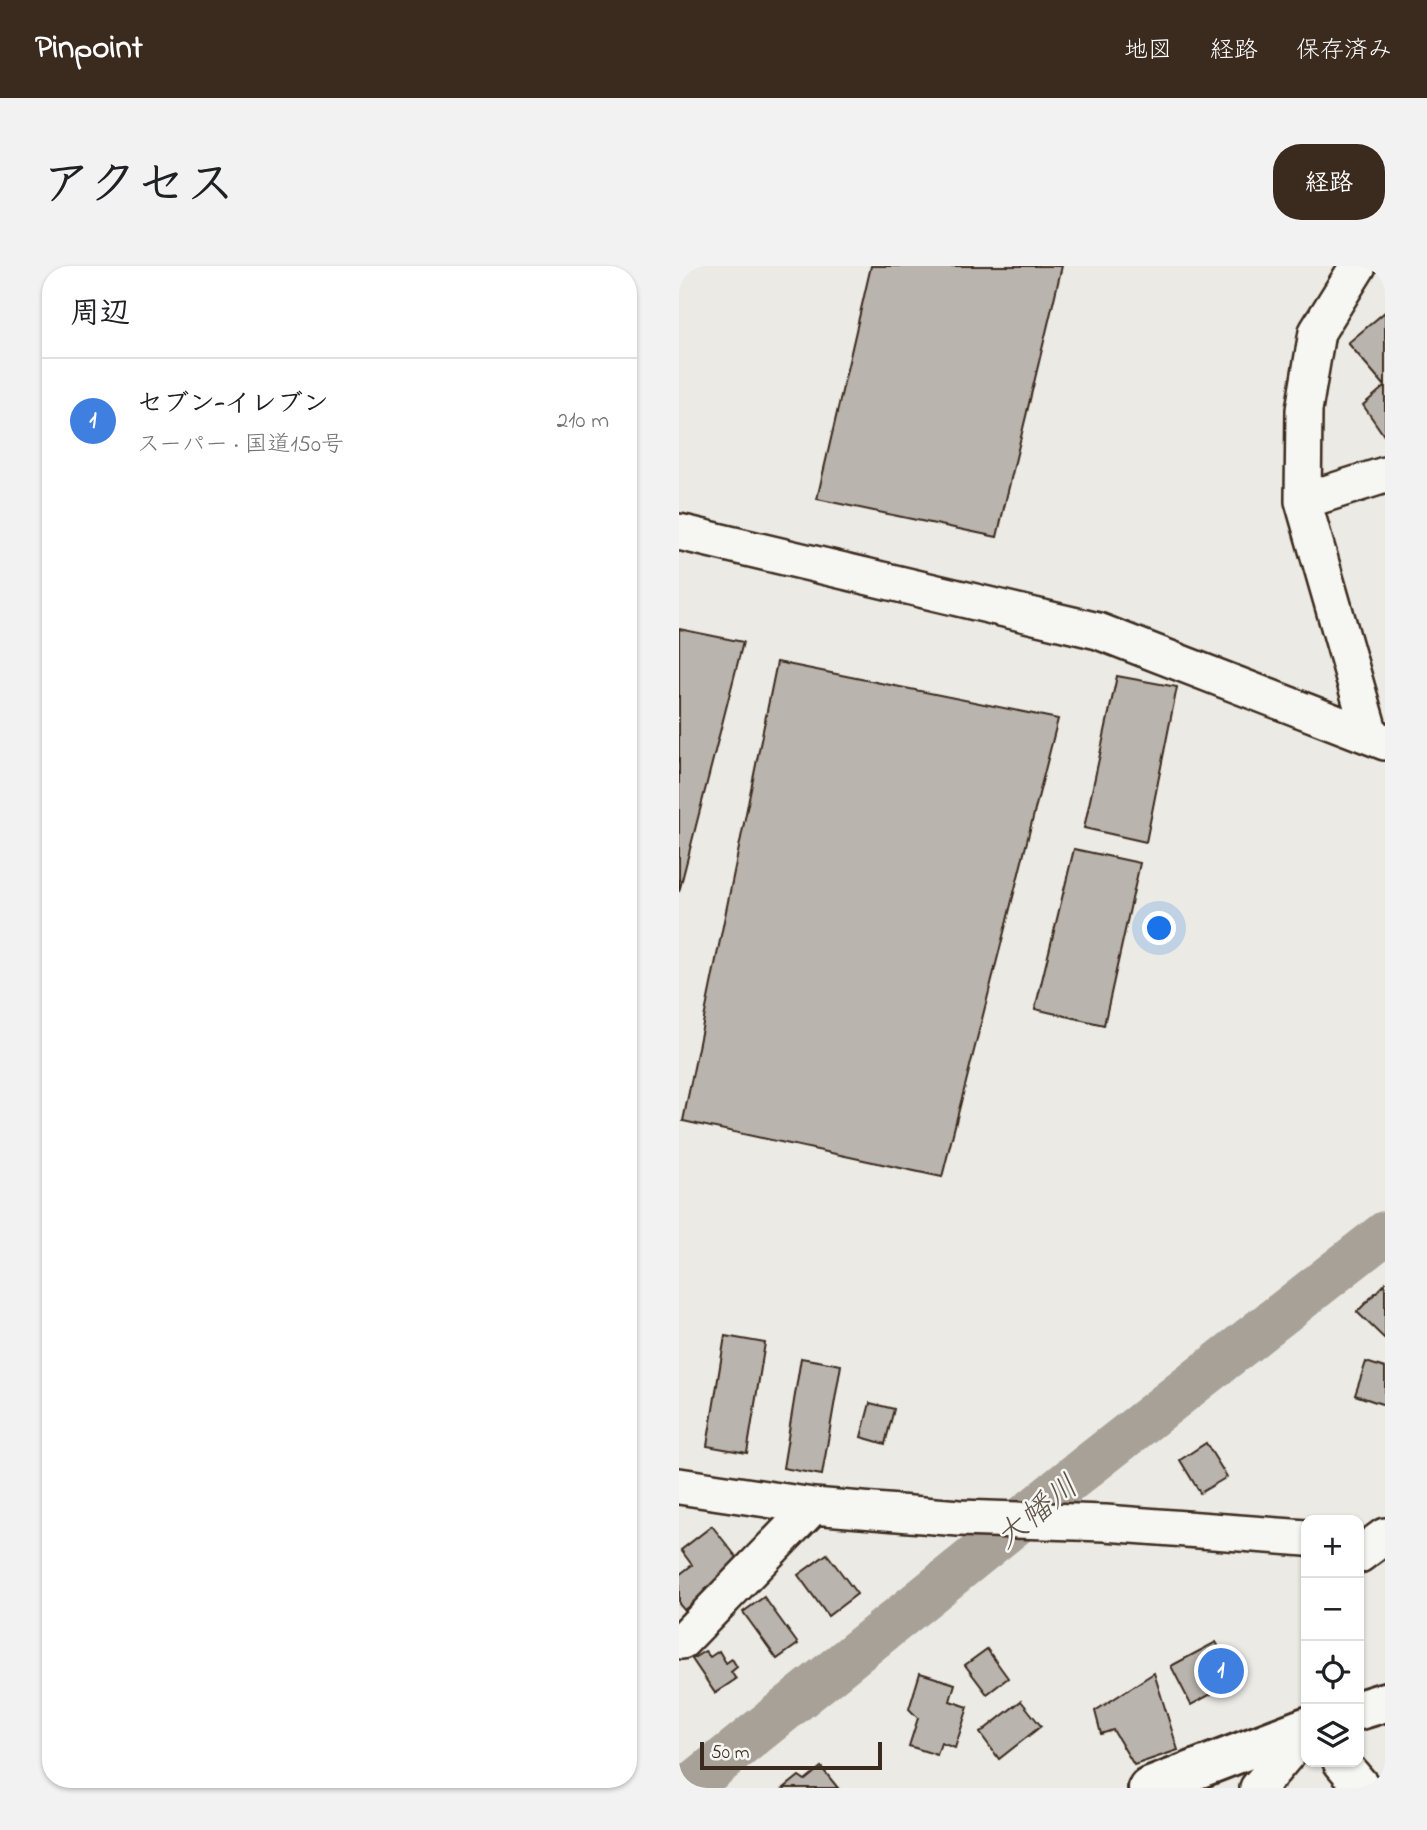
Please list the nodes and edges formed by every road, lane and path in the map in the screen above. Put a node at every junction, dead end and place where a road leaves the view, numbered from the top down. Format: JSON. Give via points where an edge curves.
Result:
{"nodes":[{"id":1,"x":1358,"y":266,"type":"edge"},
{"id":2,"x":1385,"y":475,"type":"edge"},
{"id":3,"x":1303,"y":501,"type":"junction"},
{"id":4,"x":679,"y":532,"type":"edge"},
{"id":5,"x":1378,"y":738,"type":"edge"},
{"id":6,"x":679,"y":1486,"type":"edge"},
{"id":7,"x":813,"y":1506,"type":"junction"},
{"id":8,"x":1301,"y":1538,"type":"edge"},
{"id":9,"x":682,"y":1642,"type":"dead end"},
{"id":10,"x":1385,"y":1702,"type":"edge"},
{"id":11,"x":1364,"y":1708,"type":"edge"},
{"id":12,"x":1301,"y":1731,"type":"edge"},
{"id":13,"x":1301,"y":1735,"type":"edge"},
{"id":14,"x":1345,"y":1767,"type":"edge"},
{"id":15,"x":1148,"y":1788,"type":"edge"},
{"id":16,"x":1258,"y":1788,"type":"edge"},
{"id":17,"x":1363,"y":1788,"type":"edge"}],
"edges":[{"from":1,"to":3,"type":"street","via":[[1317,332],[1304,410]]},
{"from":2,"to":3,"type":"street"},
{"from":3,"to":5,"type":"street"},
{"from":4,"to":5,"type":"street","via":[[1098,631]]},
{"from":6,"to":7,"type":"street"},
{"from":7,"to":8,"type":"street"},
{"from":7,"to":9,"type":"street"},
{"from":10,"to":11,"type":"highway"},
{"from":12,"to":15,"type":"highway"},
{"from":13,"to":16,"type":"street"},
{"from":14,"to":17,"type":"street"}]}
